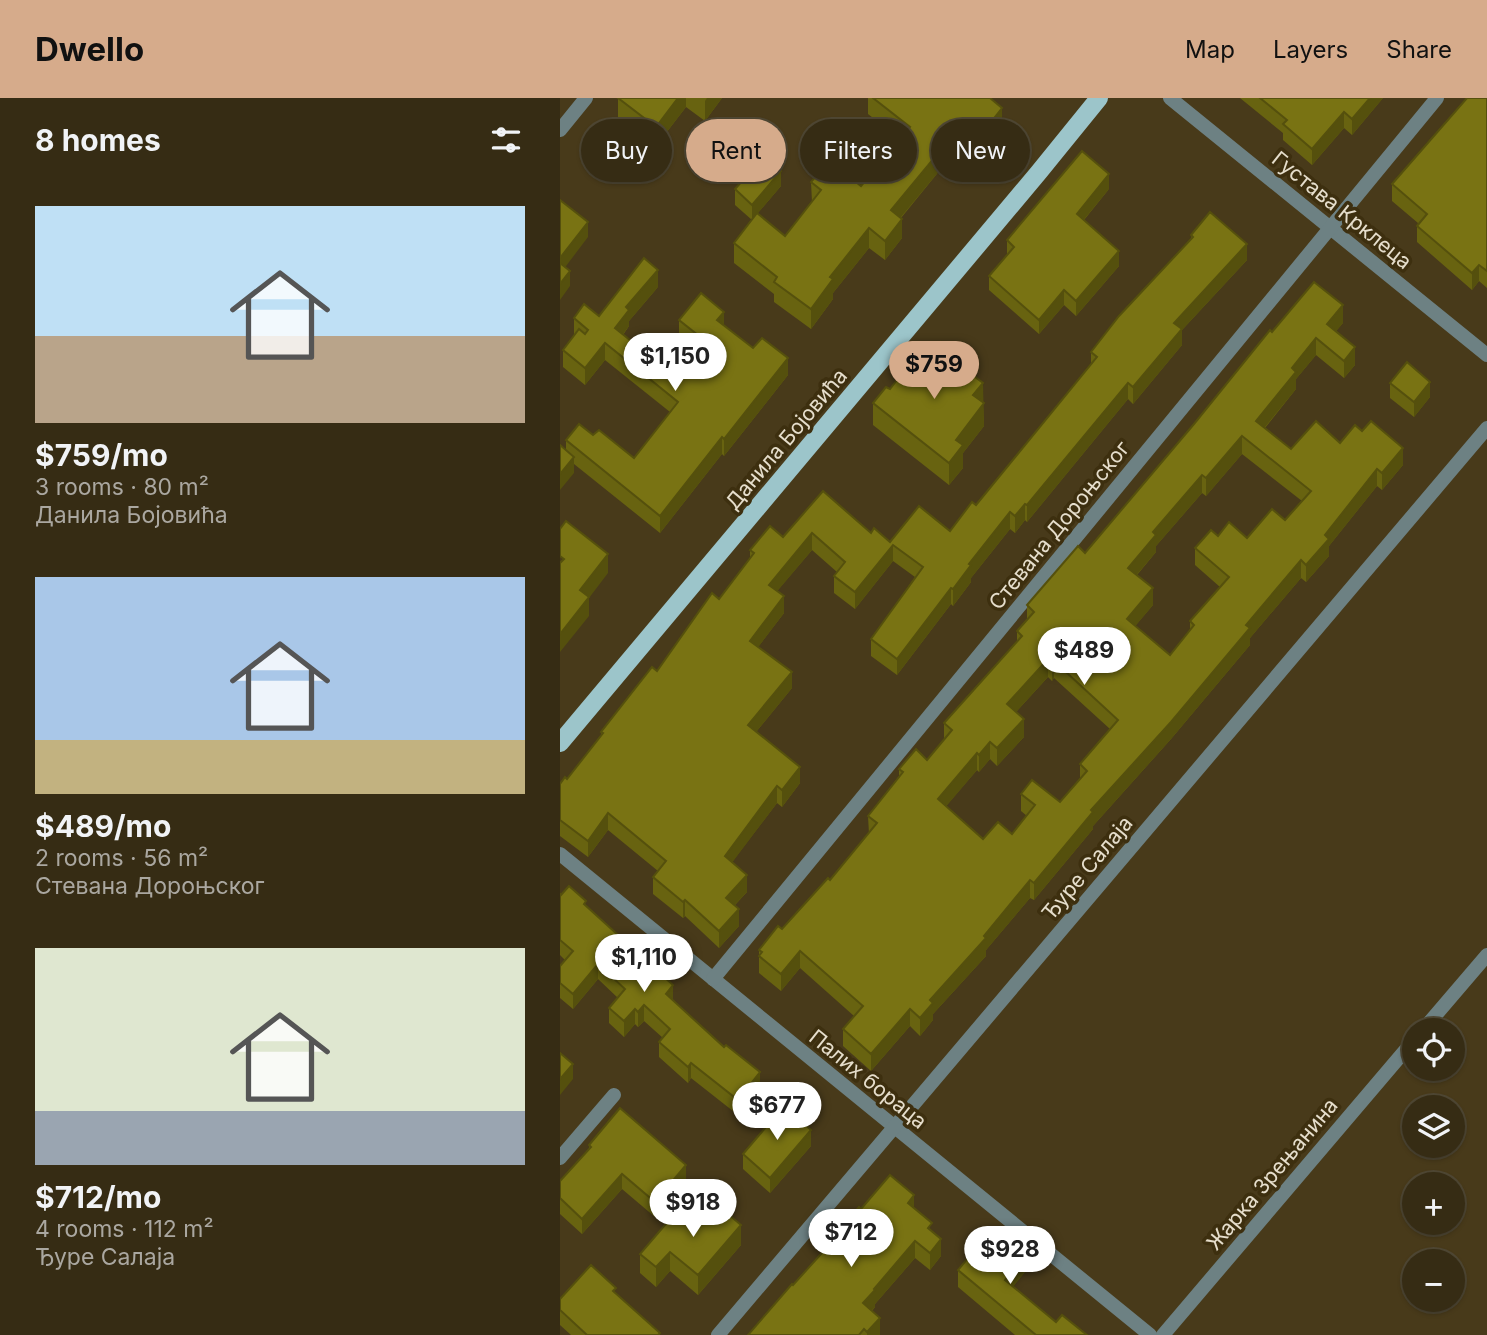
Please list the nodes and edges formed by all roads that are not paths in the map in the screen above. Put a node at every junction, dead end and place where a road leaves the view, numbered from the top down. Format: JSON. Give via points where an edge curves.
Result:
{"nodes":[{"id":1,"x":586,"y":98,"type":"edge"},
{"id":2,"x":1098,"y":98,"type":"edge"},
{"id":3,"x":1170,"y":98,"type":"edge"},
{"id":4,"x":1437,"y":98,"type":"edge"},
{"id":5,"x":560,"y":130,"type":"edge"},
{"id":6,"x":1330,"y":227,"type":"junction"},
{"id":7,"x":1487,"y":355,"type":"edge"},
{"id":8,"x":1487,"y":428,"type":"edge"},
{"id":9,"x":560,"y":743,"type":"edge"},
{"id":10,"x":560,"y":854,"type":"edge"},
{"id":11,"x":1487,"y":955,"type":"edge"},
{"id":12,"x":713,"y":979,"type":"junction"},
{"id":13,"x":1433,"y":1018,"type":"edge"},
{"id":14,"x":1402,"y":1054,"type":"edge"},
{"id":15,"x":614,"y":1095,"type":"dead end"},
{"id":16,"x":894,"y":1128,"type":"junction"},
{"id":17,"x":560,"y":1158,"type":"edge"},
{"id":18,"x":718,"y":1335,"type":"edge"},
{"id":19,"x":1150,"y":1335,"type":"edge"},
{"id":20,"x":1163,"y":1335,"type":"edge"}],
"edges":[{"from":1,"to":5,"type":"street"},
{"from":2,"to":9,"type":"main road","name":"Данила Бојовића"},
{"from":3,"to":6,"type":"street","name":"Густава Крклеца"},
{"from":4,"to":6,"type":"street","name":"Стевана Дороњског"},
{"from":6,"to":7,"type":"street","name":"Густава Крклеца"},
{"from":6,"to":12,"type":"street","name":"Стевана Дороњског"},
{"from":8,"to":16,"type":"street","name":"Ђуре Салаја"},
{"from":10,"to":12,"type":"street","name":"Палих бораца"},
{"from":11,"to":13,"type":"street"},
{"from":12,"to":16,"type":"street","name":"Палих бораца"},
{"from":14,"to":20,"type":"street","name":"Жарка Зрењанина"},
{"from":15,"to":17,"type":"street"},
{"from":16,"to":18,"type":"street","name":"Ђуре Салаја"},
{"from":16,"to":19,"type":"street","name":"Палих бораца"}]}
